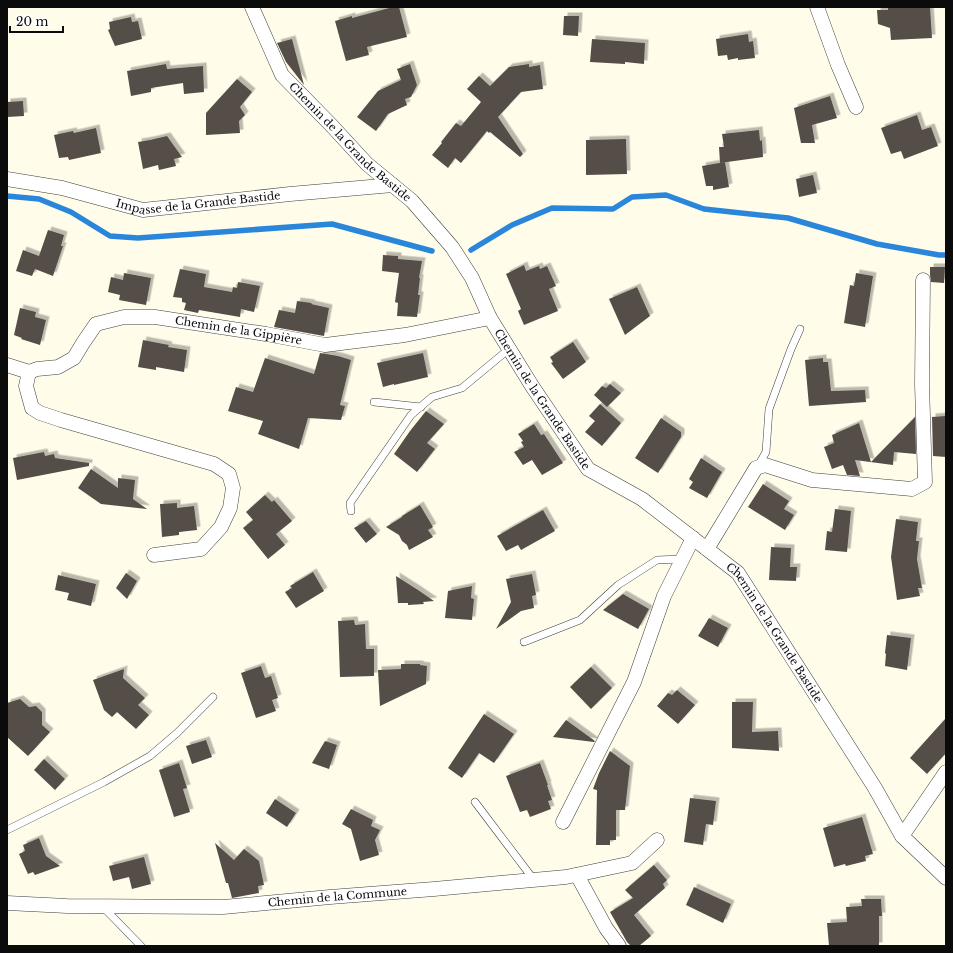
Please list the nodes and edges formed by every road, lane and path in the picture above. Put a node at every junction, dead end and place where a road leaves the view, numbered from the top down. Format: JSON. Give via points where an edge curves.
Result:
{"nodes":[{"id":1,"x":252,"y":7,"type":"edge"},
{"id":2,"x":817,"y":7,"type":"edge"},
{"id":3,"x":856,"y":107,"type":"dead end"},
{"id":4,"x":7,"y":179,"type":"edge"},
{"id":5,"x":393,"y":185,"type":"junction"},
{"id":6,"x":923,"y":280,"type":"dead end"},
{"id":7,"x":490,"y":318,"type":"junction"},
{"id":8,"x":800,"y":329,"type":"dead end"},
{"id":9,"x":509,"y":349,"type":"junction"},
{"id":10,"x":7,"y":366,"type":"edge"},
{"id":11,"x":29,"y":372,"type":"junction"},
{"id":12,"x":374,"y":402,"type":"dead end"},
{"id":13,"x":420,"y":407,"type":"junction"},
{"id":14,"x":756,"y":468,"type":"junction"},
{"id":15,"x":351,"y":512,"type":"dead end"},
{"id":16,"x":693,"y":538,"type":"junction"},
{"id":17,"x":707,"y":549,"type":"junction"},
{"id":18,"x":154,"y":555,"type":"dead end"},
{"id":19,"x":682,"y":559,"type":"junction"},
{"id":20,"x":524,"y":642,"type":"dead end"},
{"id":21,"x":213,"y":697,"type":"dead end"},
{"id":22,"x":946,"y":772,"type":"edge"},
{"id":23,"x":475,"y":802,"type":"dead end"},
{"id":24,"x":562,"y":822,"type":"dead end"},
{"id":25,"x":7,"y":830,"type":"edge"},
{"id":26,"x":902,"y":836,"type":"junction"},
{"id":27,"x":657,"y":840,"type":"dead end"},
{"id":28,"x":577,"y":875,"type":"junction"},
{"id":29,"x":946,"y":878,"type":"edge"},
{"id":30,"x":534,"y":880,"type":"junction"},
{"id":31,"x":7,"y":903,"type":"edge"},
{"id":32,"x":102,"y":906,"type":"junction"},
{"id":33,"x":141,"y":946,"type":"edge"},
{"id":34,"x":619,"y":946,"type":"edge"}],
"edges":[{"from":1,"to":5,"type":"street","name":"Chemin de la Grande Bastide","via":[[282,75],[367,164]]},
{"from":2,"to":3,"type":"street"},
{"from":4,"to":5,"type":"street","name":"Impasse de la Grande Bastide","via":[[62,188],[143,210]]},
{"from":5,"to":7,"type":"street","name":"Chemin de la Grande Bastide","via":[[412,201],[452,247],[472,278]]},
{"from":6,"to":14,"type":"street","via":[[922,384],[925,482],[912,489],[812,480],[765,465]]},
{"from":7,"to":9,"type":"street","name":"Chemin de la Grande Bastide"},
{"from":7,"to":11,"type":"street","name":"Chemin de la Gippière","via":[[405,335],[325,345],[155,317],[124,317],[96,324],[74,358],[58,367]]},
{"from":8,"to":14,"type":"lane","via":[[769,410],[766,452]]},
{"from":9,"to":13,"type":"lane","via":[[462,388],[432,397]]},
{"from":9,"to":16,"type":"street","name":"Chemin de la Grande Bastide","via":[[588,468],[642,499]]},
{"from":10,"to":11,"type":"street","name":"Chemin de la Gippière"},
{"from":11,"to":18,"type":"street","via":[[26,386],[32,408],[40,413],[214,464],[229,474],[233,488],[230,508],[221,527],[201,549]]},
{"from":12,"to":13,"type":"lane"},
{"from":13,"to":15,"type":"lane","via":[[411,415],[350,503]]},
{"from":14,"to":17,"type":"street"},
{"from":16,"to":17,"type":"street","name":"Chemin de la Grande Bastide"},
{"from":16,"to":19,"type":"street"},
{"from":17,"to":26,"type":"street","name":"Chemin de la Grande Bastide","via":[[738,573],[875,788]]},
{"from":19,"to":20,"type":"lane","via":[[657,560],[618,585],[580,620]]},
{"from":19,"to":24,"type":"street","via":[[664,596],[634,682]]},
{"from":21,"to":25,"type":"lane","via":[[150,756]]},
{"from":22,"to":26,"type":"street"},
{"from":23,"to":30,"type":"lane"},
{"from":26,"to":29,"type":"street","name":"Chemin de la Grande Bastide"},
{"from":27,"to":28,"type":"street","name":"Chemin de la Commune","via":[[632,863]]},
{"from":28,"to":30,"type":"street","name":"Chemin de la Commune"},
{"from":28,"to":34,"type":"street","via":[[606,928]]},
{"from":30,"to":32,"type":"street","name":"Chemin de la Commune","via":[[223,908]]},
{"from":31,"to":32,"type":"street","name":"Chemin de la Commune"},
{"from":32,"to":33,"type":"lane"}]}
